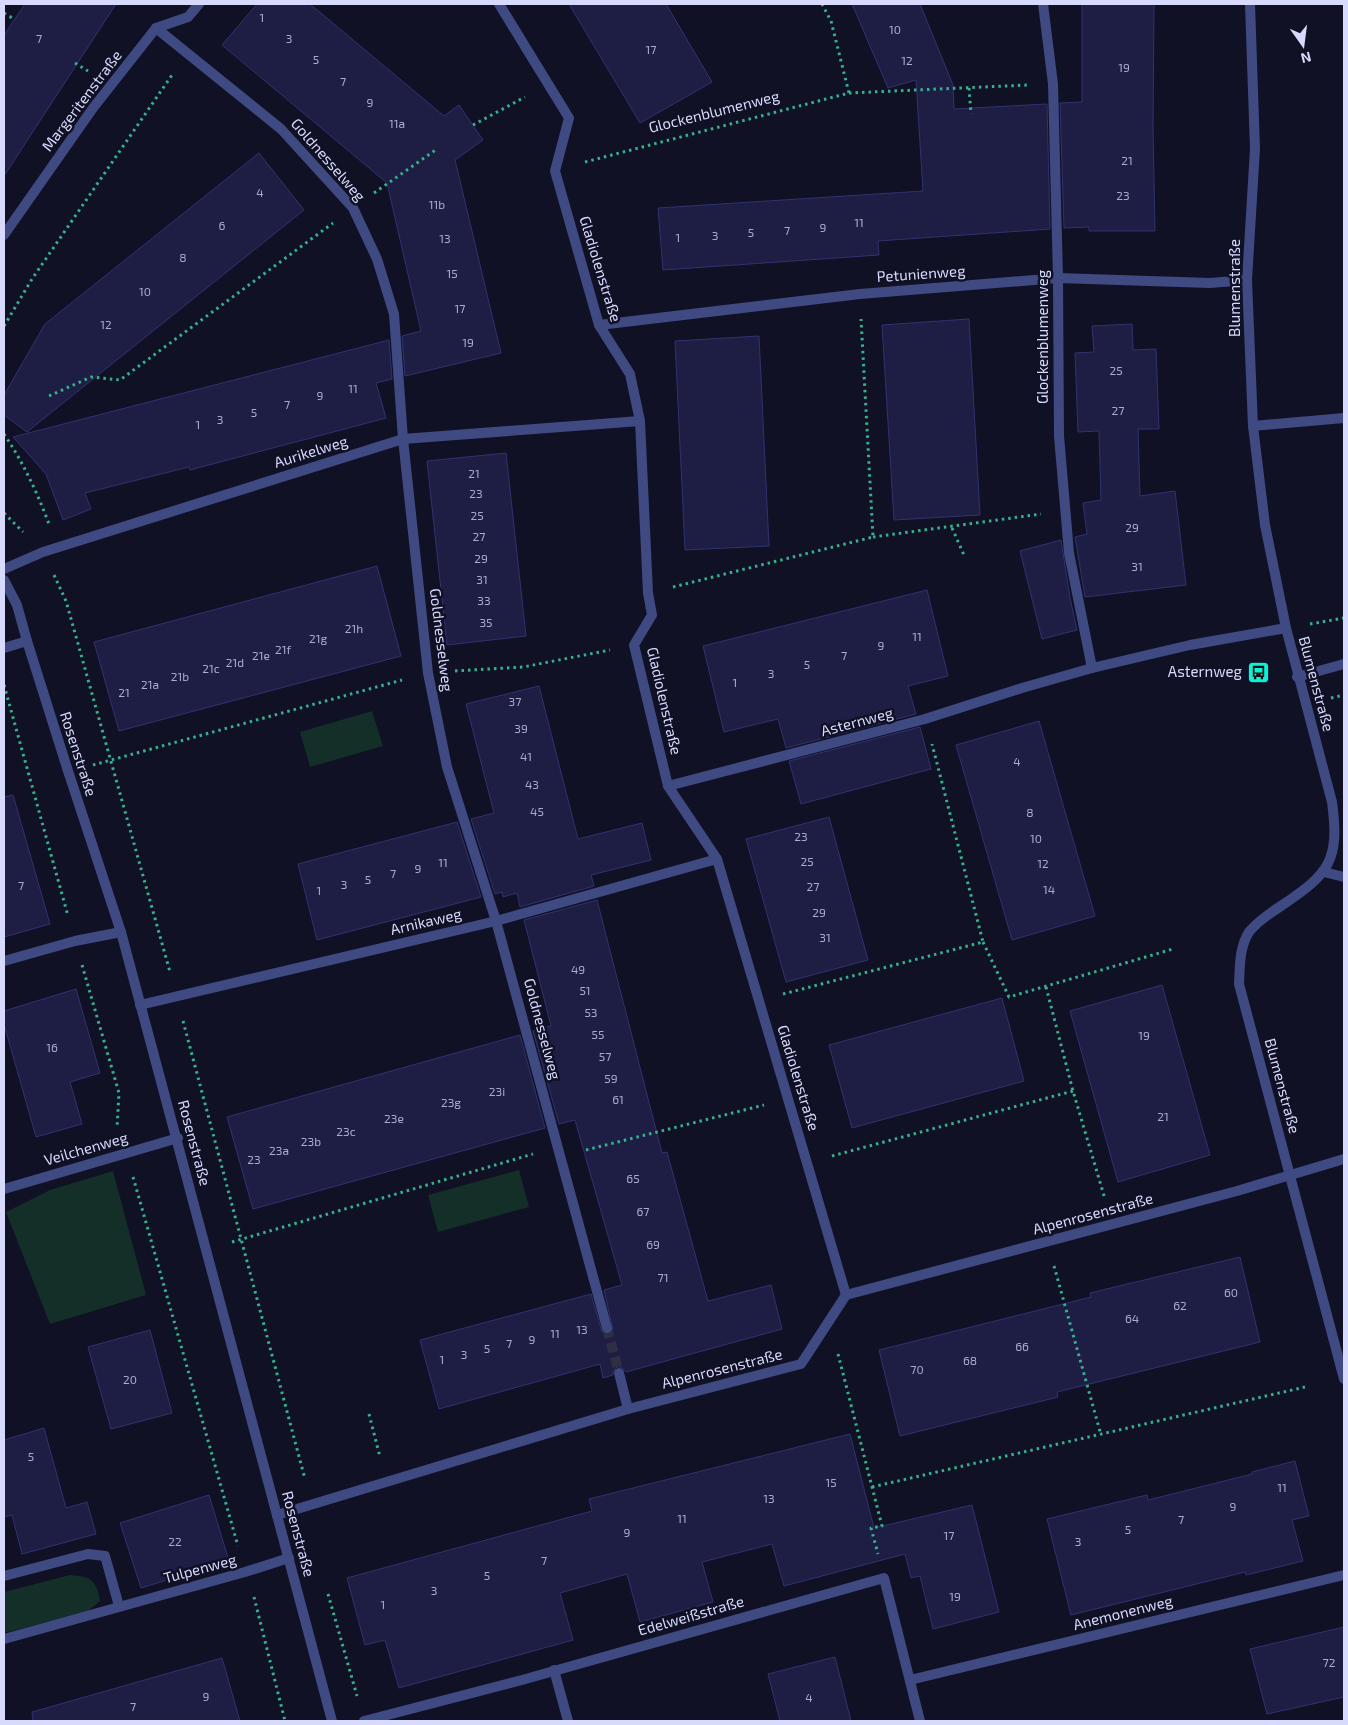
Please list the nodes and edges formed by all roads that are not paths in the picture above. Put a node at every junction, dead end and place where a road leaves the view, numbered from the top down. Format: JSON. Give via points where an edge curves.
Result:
{"nodes":[{"id":1,"x":199,"y":4,"type":"edge"},
{"id":2,"x":499,"y":4,"type":"edge"},
{"id":3,"x":1043,"y":4,"type":"edge"},
{"id":4,"x":1250,"y":4,"type":"edge"},
{"id":5,"x":156,"y":28,"type":"junction"},
{"id":6,"x":4,"y":235,"type":"edge"},
{"id":7,"x":1058,"y":278,"type":"junction"},
{"id":8,"x":1247,"y":280,"type":"junction"},
{"id":9,"x":599,"y":325,"type":"junction"},
{"id":10,"x":1344,"y":418,"type":"edge"},
{"id":11,"x":640,"y":421,"type":"junction"},
{"id":12,"x":1253,"y":426,"type":"junction"},
{"id":13,"x":403,"y":439,"type":"junction"},
{"id":14,"x":4,"y":569,"type":"edge"},
{"id":15,"x":4,"y":580,"type":"edge"},
{"id":16,"x":1286,"y":628,"type":"junction"},
{"id":17,"x":27,"y":641,"type":"junction"},
{"id":18,"x":4,"y":648,"type":"edge"},
{"id":19,"x":1344,"y":664,"type":"edge"},
{"id":20,"x":1092,"y":668,"type":"junction"},
{"id":21,"x":1297,"y":677,"type":"junction"},
{"id":22,"x":668,"y":786,"type":"junction"},
{"id":23,"x":717,"y":859,"type":"junction"},
{"id":24,"x":1324,"y":872,"type":"junction"},
{"id":25,"x":1344,"y":877,"type":"edge"},
{"id":26,"x":496,"y":921,"type":"junction"},
{"id":27,"x":121,"y":932,"type":"junction"},
{"id":28,"x":4,"y":961,"type":"edge"},
{"id":29,"x":140,"y":1005,"type":"junction"},
{"id":30,"x":178,"y":1138,"type":"junction"},
{"id":31,"x":1344,"y":1159,"type":"edge"},
{"id":32,"x":1290,"y":1174,"type":"junction"},
{"id":33,"x":4,"y":1189,"type":"edge"},
{"id":34,"x":846,"y":1295,"type":"junction"},
{"id":35,"x":607,"y":1328,"type":"tunnel mouth"},
{"id":36,"x":619,"y":1373,"type":"tunnel mouth"},
{"id":37,"x":1344,"y":1380,"type":"edge"},
{"id":38,"x":628,"y":1409,"type":"junction"},
{"id":39,"x":277,"y":1515,"type":"junction"},
{"id":40,"x":289,"y":1558,"type":"junction"},
{"id":41,"x":1344,"y":1575,"type":"edge"},
{"id":42,"x":4,"y":1576,"type":"edge"},
{"id":43,"x":119,"y":1606,"type":"junction"},
{"id":44,"x":4,"y":1639,"type":"edge"},
{"id":45,"x":554,"y":1670,"type":"junction"},
{"id":46,"x":910,"y":1680,"type":"junction"},
{"id":47,"x":332,"y":1721,"type":"edge"},
{"id":48,"x":364,"y":1721,"type":"edge"},
{"id":49,"x":568,"y":1721,"type":"edge"},
{"id":50,"x":920,"y":1721,"type":"edge"}],
"edges":[{"from":1,"to":5,"type":"street","via":[[188,17]]},
{"from":2,"to":9,"type":"street","name":"Gladiolenstraße","via":[[569,118],[555,171]]},
{"from":3,"to":7,"type":"street","name":"Glockenblumenweg","via":[[1053,84]]},
{"from":4,"to":8,"type":"street","name":"Blumenstraße","via":[[1255,149]]},
{"from":5,"to":6,"type":"street","name":"Margeritenstraße","via":[[93,108]]},
{"from":5,"to":13,"type":"street","name":"Goldnesselweg","via":[[281,129],[353,208],[377,260],[394,314]]},
{"from":7,"to":8,"type":"street","name":"Petunienweg","via":[[1210,283]]},
{"from":7,"to":9,"type":"street","name":"Petunienweg","via":[[860,294]]},
{"from":7,"to":20,"type":"street","name":"Glockenblumenweg","via":[[1059,436],[1069,553]]},
{"from":8,"to":12,"type":"street","name":"Blumenstraße"},
{"from":9,"to":11,"type":"street","name":"Gladiolenstraße","via":[[630,374]]},
{"from":10,"to":12,"type":"street"},
{"from":11,"to":13,"type":"street","name":"Aurikelweg"},
{"from":11,"to":22,"type":"street","name":"Gladiolenstraße","via":[[648,593],[652,615],[634,645]]},
{"from":12,"to":16,"type":"street","name":"Blumenstraße","via":[[1265,525]]},
{"from":13,"to":14,"type":"street","name":"Aurikelweg","via":[[43,552]]},
{"from":13,"to":26,"type":"street","name":"Goldnesselweg","via":[[428,673],[446,767]]},
{"from":15,"to":17,"type":"street","name":"Rosenstraße","via":[[18,605]]},
{"from":16,"to":20,"type":"street","name":"Asternweg","via":[[1190,645]]},
{"from":16,"to":21,"type":"street","name":"Blumenstraße"},
{"from":17,"to":18,"type":"street"},
{"from":17,"to":27,"type":"street","name":"Rosenstraße"},
{"from":19,"to":21,"type":"street"},
{"from":20,"to":22,"type":"street","name":"Asternweg","via":[[925,719]]},
{"from":21,"to":24,"type":"street","name":"Blumenstraße","via":[[1334,811],[1334,848]]},
{"from":22,"to":23,"type":"street","name":"Gladiolenstraße"},
{"from":23,"to":26,"type":"street","name":"Arnikaweg"},
{"from":23,"to":34,"type":"street","name":"Gladiolenstraße"},
{"from":24,"to":25,"type":"street"},
{"from":24,"to":32,"type":"street","name":"Blumenstraße","via":[[1261,920],[1249,933],[1241,953],[1239,984]]},
{"from":26,"to":29,"type":"street","name":"Arnikaweg"},
{"from":26,"to":35,"type":"street","name":"Goldnesselweg"},
{"from":27,"to":28,"type":"street"},
{"from":27,"to":29,"type":"street","name":"Rosenstraße"},
{"from":29,"to":30,"type":"street","name":"Rosenstraße"},
{"from":30,"to":33,"type":"street","name":"Veilchenweg"},
{"from":30,"to":39,"type":"street","name":"Rosenstraße"},
{"from":31,"to":32,"type":"street","name":"Alpenrosenstraße"},
{"from":32,"to":34,"type":"street","name":"Alpenrosenstraße"},
{"from":32,"to":37,"type":"street","name":"Blumenstraße"},
{"from":34,"to":38,"type":"street","name":"Alpenrosenstraße","via":[[801,1364]]},
{"from":36,"to":38,"type":"street"},
{"from":38,"to":39,"type":"street","name":"Alpenrosenstraße"},
{"from":39,"to":40,"type":"street","name":"Rosenstraße"},
{"from":40,"to":43,"type":"street","name":"Tulpenweg"},
{"from":40,"to":47,"type":"street","name":"Rosenstraße"},
{"from":41,"to":46,"type":"street","name":"Anemonenweg"},
{"from":42,"to":43,"type":"street","via":[[88,1554],[104,1556]]},
{"from":43,"to":44,"type":"street","name":"Tulpenweg"},
{"from":45,"to":46,"type":"street","name":"Edelweißstraße","via":[[884,1578]]},
{"from":45,"to":48,"type":"street","name":"Edelweißstraße"},
{"from":45,"to":49,"type":"street"},
{"from":46,"to":50,"type":"street"}]}
